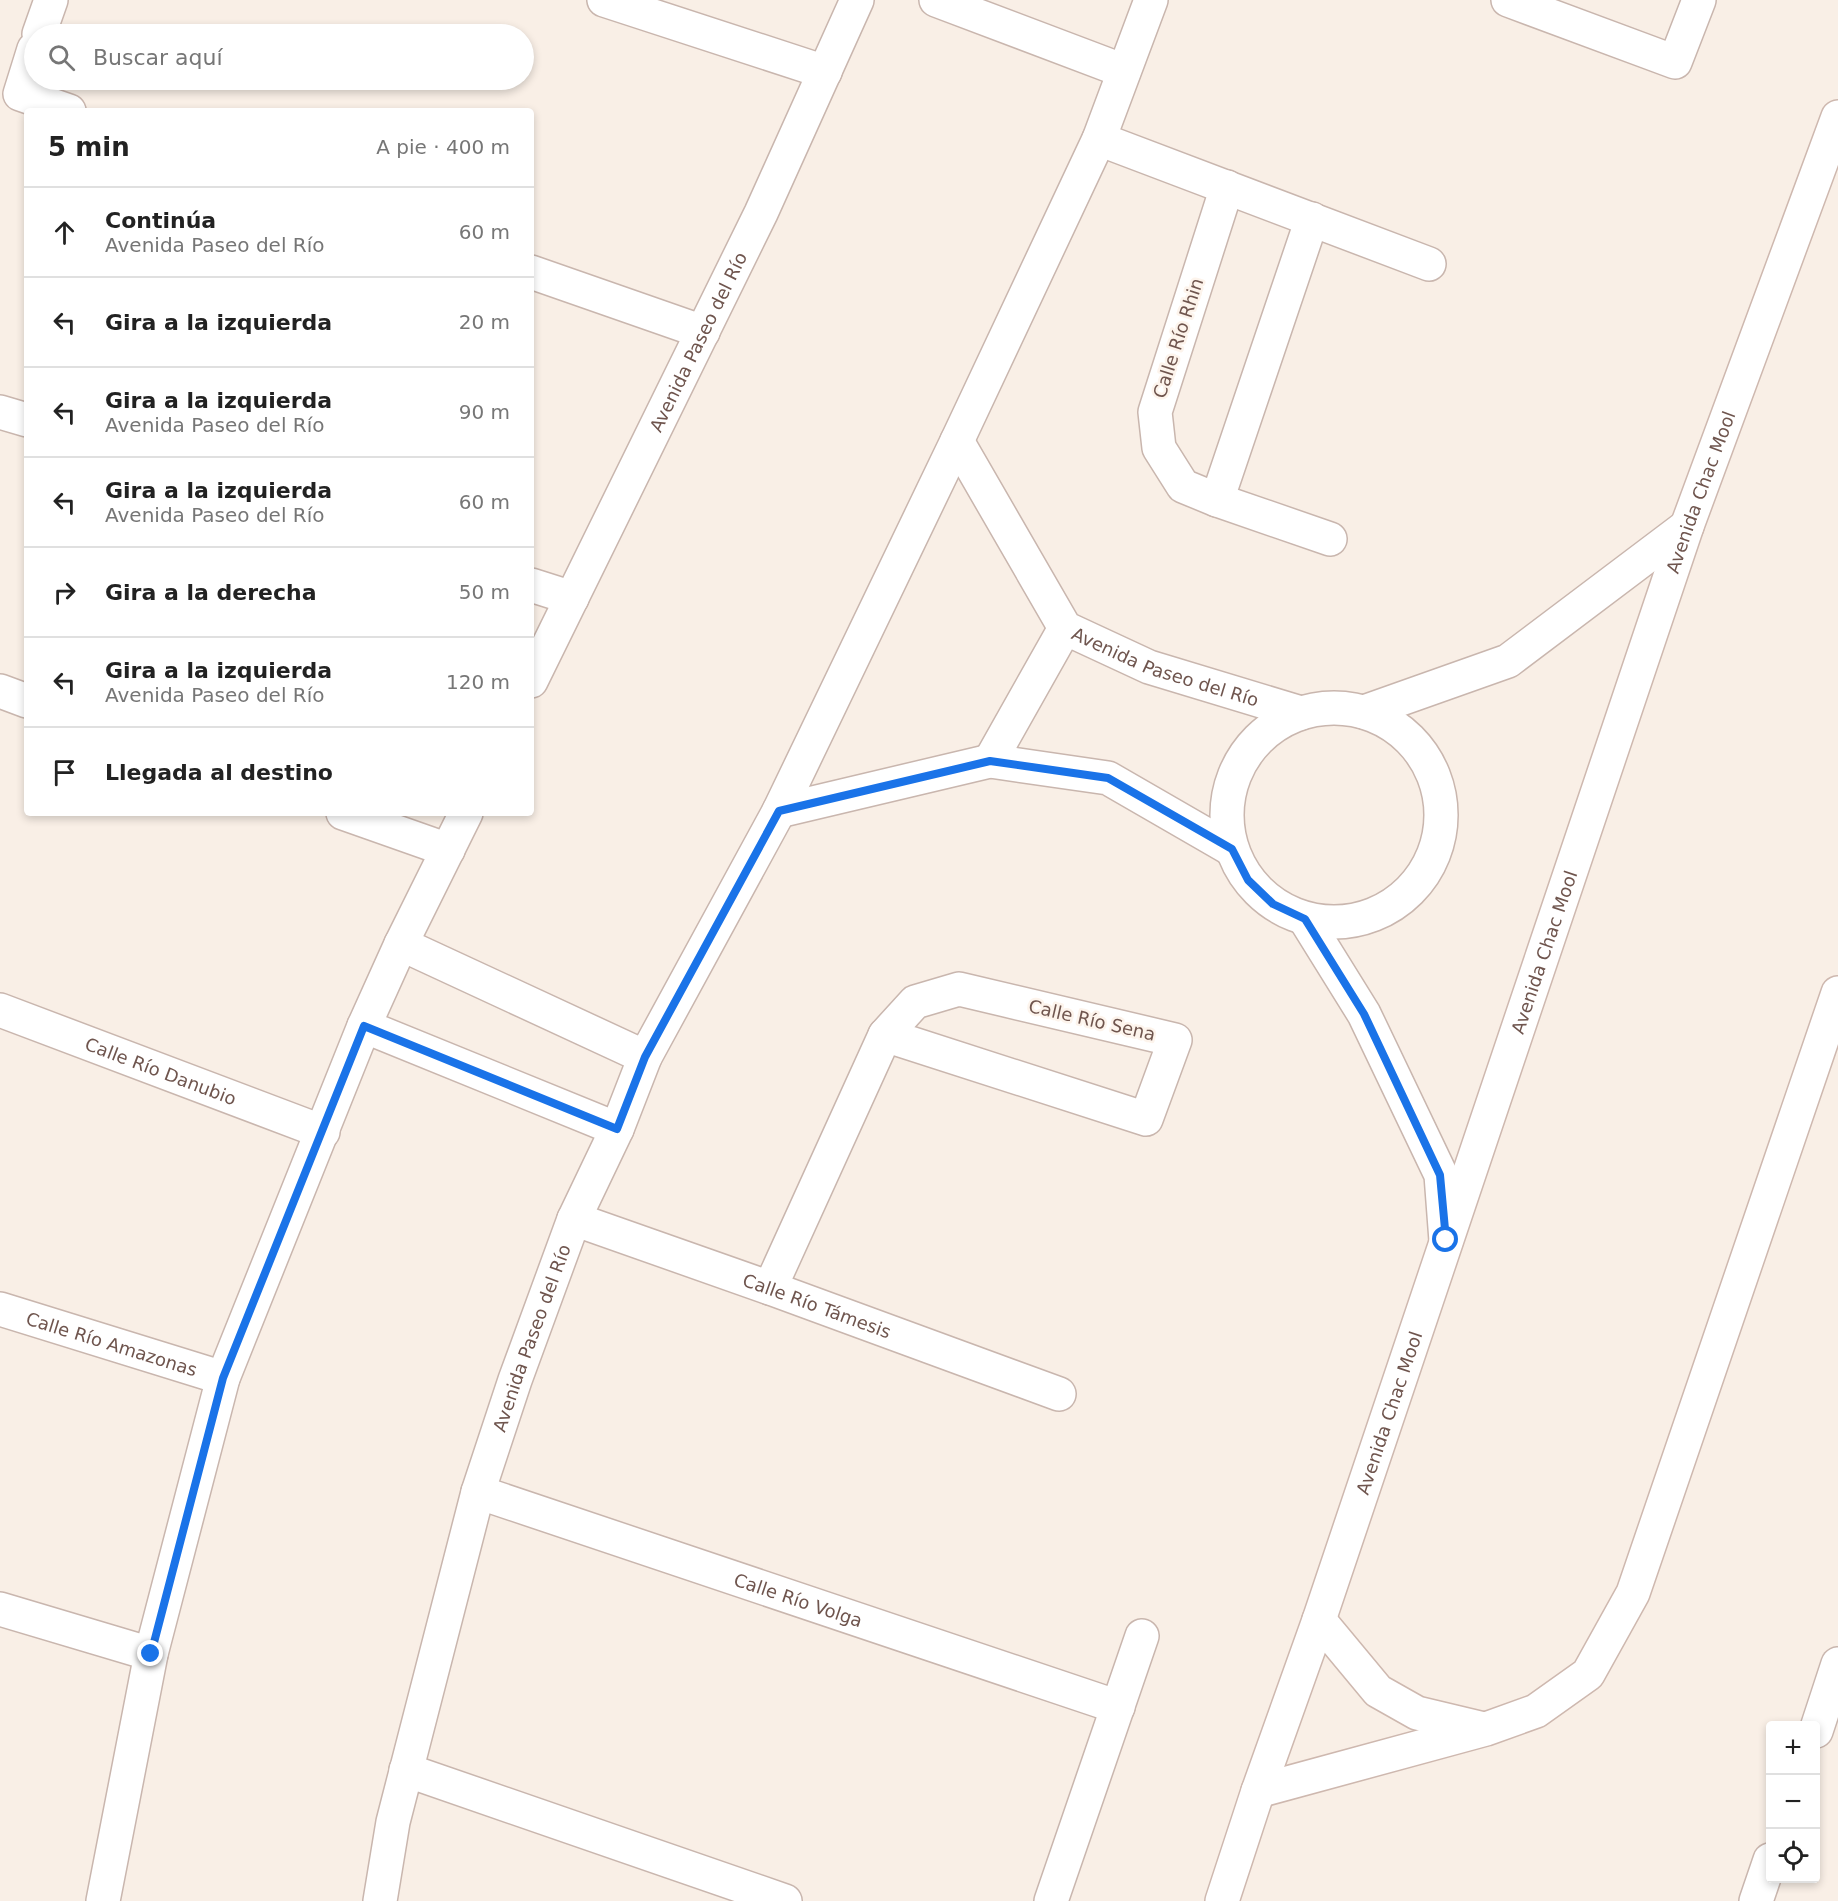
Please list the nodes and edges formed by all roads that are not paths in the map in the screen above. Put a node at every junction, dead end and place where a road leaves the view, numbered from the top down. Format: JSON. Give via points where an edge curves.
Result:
{"nodes":[{"id":1,"x":51,"y":0,"type":"edge"},
{"id":2,"x":604,"y":0,"type":"edge"},
{"id":3,"x":857,"y":0,"type":"edge"},
{"id":4,"x":936,"y":0,"type":"edge"},
{"id":5,"x":1150,"y":0,"type":"edge"},
{"id":6,"x":1508,"y":0,"type":"edge"},
{"id":7,"x":1699,"y":0,"type":"edge"},
{"id":8,"x":43,"y":24,"type":"edge"},
{"id":9,"x":1125,"y":71,"type":"junction"},
{"id":10,"x":825,"y":72,"type":"junction"},
{"id":11,"x":24,"y":81,"type":"edge"},
{"id":12,"x":60,"y":108,"type":"edge"},
{"id":13,"x":1838,"y":117,"type":"edge"},
{"id":14,"x":1099,"y":139,"type":"junction"},
{"id":15,"x":1227,"y":187,"type":"junction"},
{"id":16,"x":1312,"y":219,"type":"junction"},
{"id":17,"x":1429,"y":264,"type":"dead end"},
{"id":18,"x":534,"y":273,"type":"edge"},
{"id":19,"x":703,"y":332,"type":"junction"},
{"id":20,"x":0,"y":412,"type":"edge"},
{"id":21,"x":24,"y":419,"type":"edge"},
{"id":22,"x":957,"y":441,"type":"junction"},
{"id":23,"x":1217,"y":500,"type":"junction"},
{"id":24,"x":1687,"y":526,"type":"junction"},
{"id":25,"x":1330,"y":539,"type":"dead end"},
{"id":26,"x":534,"y":586,"type":"edge"},
{"id":27,"x":572,"y":598,"type":"junction"},
{"id":28,"x":1065,"y":628,"type":"junction"},
{"id":29,"x":534,"y":675,"type":"edge"},
{"id":30,"x":0,"y":691,"type":"edge"},
{"id":31,"x":24,"y":700,"type":"edge"},
{"id":32,"x":1364,"y":712,"type":"junction"},
{"id":33,"x":1301,"y":713,"type":"junction"},
{"id":34,"x":990,"y":761,"type":"junction"},
{"id":35,"x":779,"y":811,"type":"junction"},
{"id":36,"x":352,"y":816,"type":"edge"},
{"id":37,"x":465,"y":816,"type":"edge"},
{"id":38,"x":1232,"y":849,"type":"junction"},
{"id":39,"x":448,"y":850,"type":"junction"},
{"id":40,"x":1305,"y":919,"type":"junction"},
{"id":41,"x":401,"y":944,"type":"junction"},
{"id":42,"x":1835,"y":1009,"type":"edge"},
{"id":43,"x":0,"y":1010,"type":"edge"},
{"id":44,"x":364,"y":1026,"type":"junction"},
{"id":45,"x":885,"y":1035,"type":"junction"},
{"id":46,"x":645,"y":1057,"type":"junction"},
{"id":47,"x":617,"y":1129,"type":"junction"},
{"id":48,"x":322,"y":1132,"type":"junction"},
{"id":49,"x":574,"y":1219,"type":"junction"},
{"id":50,"x":1446,"y":1240,"type":"junction"},
{"id":51,"x":770,"y":1288,"type":"junction"},
{"id":52,"x":0,"y":1309,"type":"edge"},
{"id":53,"x":223,"y":1378,"type":"junction"},
{"id":54,"x":1059,"y":1394,"type":"dead end"},
{"id":55,"x":478,"y":1492,"type":"junction"},
{"id":56,"x":0,"y":1609,"type":"edge"},
{"id":57,"x":1319,"y":1620,"type":"junction"},
{"id":58,"x":1142,"y":1636,"type":"dead end"},
{"id":59,"x":151,"y":1654,"type":"junction"},
{"id":60,"x":1838,"y":1664,"type":"edge"},
{"id":61,"x":1118,"y":1707,"type":"junction"},
{"id":62,"x":1825,"y":1722,"type":"edge"},
{"id":63,"x":1486,"y":1730,"type":"junction"},
{"id":64,"x":406,"y":1770,"type":"junction"},
{"id":65,"x":1258,"y":1791,"type":"junction"},
{"id":66,"x":1766,"y":1872,"type":"edge"},
{"id":67,"x":103,"y":1901,"type":"edge"},
{"id":68,"x":380,"y":1901,"type":"edge"},
{"id":69,"x":785,"y":1901,"type":"edge"},
{"id":70,"x":1051,"y":1901,"type":"edge"},
{"id":71,"x":1222,"y":1901,"type":"edge"},
{"id":72,"x":1756,"y":1901,"type":"edge"}],
"edges":[{"from":1,"to":8,"type":"street"},
{"from":2,"to":10,"type":"street"},
{"from":3,"to":10,"type":"street","name":"Avenida Paseo del Río"},
{"from":4,"to":9,"type":"street"},
{"from":5,"to":9,"type":"street","name":"Avenida Paseo del Río"},
{"from":6,"to":7,"type":"street","via":[[1676,62]]},
{"from":9,"to":14,"type":"street","name":"Avenida Paseo del Río"},
{"from":10,"to":19,"type":"street","name":"Avenida Paseo del Río"},
{"from":11,"to":12,"type":"street","via":[[20,94]]},
{"from":13,"to":24,"type":"street","name":"Avenida Chac Mool"},
{"from":14,"to":15,"type":"street"},
{"from":14,"to":22,"type":"street","name":"Avenida Paseo del Río"},
{"from":15,"to":16,"type":"street"},
{"from":15,"to":23,"type":"street","name":"Calle Río Rhin","via":[[1155,412],[1159,448],[1183,486]]},
{"from":16,"to":17,"type":"street"},
{"from":16,"to":23,"type":"street"},
{"from":18,"to":19,"type":"street"},
{"from":19,"to":27,"type":"street","name":"Avenida Paseo del Río"},
{"from":20,"to":21,"type":"street"},
{"from":22,"to":28,"type":"street","name":"Avenida Paseo del Río"},
{"from":22,"to":35,"type":"street","name":"Avenida Paseo del Río"},
{"from":23,"to":25,"type":"street","name":"Calle Río Rhin"},
{"from":24,"to":32,"type":"street","via":[[1508,661]]},
{"from":24,"to":50,"type":"street","name":"Avenida Chac Mool"},
{"from":26,"to":27,"type":"street"},
{"from":27,"to":29,"type":"street","name":"Avenida Paseo del Río"},
{"from":28,"to":33,"type":"street","name":"Avenida Paseo del Río","via":[[1149,667]]},
{"from":28,"to":34,"type":"street"},
{"from":30,"to":31,"type":"street"},
{"from":32,"to":33,"type":"street","via":[[1332,708]]},
{"from":32,"to":40,"type":"street","via":[[1393,725],[1418,747],[1435,776],[1442,809],[1439,843],[1425,873],[1402,899],[1374,916],[1340,922]]},
{"from":33,"to":38,"type":"street","via":[[1272,728],[1248,751],[1232,781],[1226,814]]},
{"from":34,"to":35,"type":"street"},
{"from":34,"to":38,"type":"street","via":[[1108,778]]},
{"from":35,"to":46,"type":"street","name":"Avenida Paseo del Río"},
{"from":36,"to":39,"type":"street"},
{"from":37,"to":39,"type":"street"},
{"from":38,"to":40,"type":"street","via":[[1248,880],[1273,904]]},
{"from":39,"to":41,"type":"street"},
{"from":40,"to":50,"type":"street","via":[[1364,1014],[1440,1175]]},
{"from":41,"to":44,"type":"street"},
{"from":41,"to":46,"type":"street"},
{"from":42,"to":63,"type":"street","via":[[1633,1593],[1588,1674],[1536,1711]]},
{"from":43,"to":48,"type":"street","name":"Calle Río Danubio"},
{"from":44,"to":47,"type":"street"},
{"from":44,"to":48,"type":"street"},
{"from":45,"to":45,"type":"street","name":"Calle Río Sena","via":[[915,1002],[959,989],[1175,1040],[1146,1119]]},
{"from":45,"to":51,"type":"street","name":"Calle Río Sena"},
{"from":46,"to":47,"type":"street","name":"Avenida Paseo del Río"},
{"from":47,"to":49,"type":"street","name":"Avenida Paseo del Río"},
{"from":48,"to":53,"type":"street"},
{"from":49,"to":51,"type":"street","name":"Calle Río Támesis"},
{"from":49,"to":55,"type":"street","name":"Avenida Paseo del Río"},
{"from":50,"to":57,"type":"street","name":"Avenida Chac Mool"},
{"from":51,"to":54,"type":"street","name":"Calle Río Támesis"},
{"from":52,"to":53,"type":"street","name":"Calle Río Amazonas"},
{"from":53,"to":59,"type":"street"},
{"from":55,"to":61,"type":"street","name":"Calle Río Volga"},
{"from":55,"to":64,"type":"street","name":"Avenida Paseo del Río"},
{"from":56,"to":59,"type":"street"},
{"from":57,"to":63,"type":"street","via":[[1378,1691],[1417,1713]]},
{"from":57,"to":65,"type":"street","name":"Avenida Chac Mool"},
{"from":58,"to":61,"type":"street"},
{"from":59,"to":67,"type":"street"},
{"from":60,"to":62,"type":"street"},
{"from":61,"to":70,"type":"street"},
{"from":63,"to":65,"type":"street"},
{"from":64,"to":68,"type":"street","name":"Avenida Paseo del Río"},
{"from":64,"to":69,"type":"street"},
{"from":65,"to":71,"type":"street","name":"Avenida Chac Mool"},
{"from":66,"to":72,"type":"street"}]}
